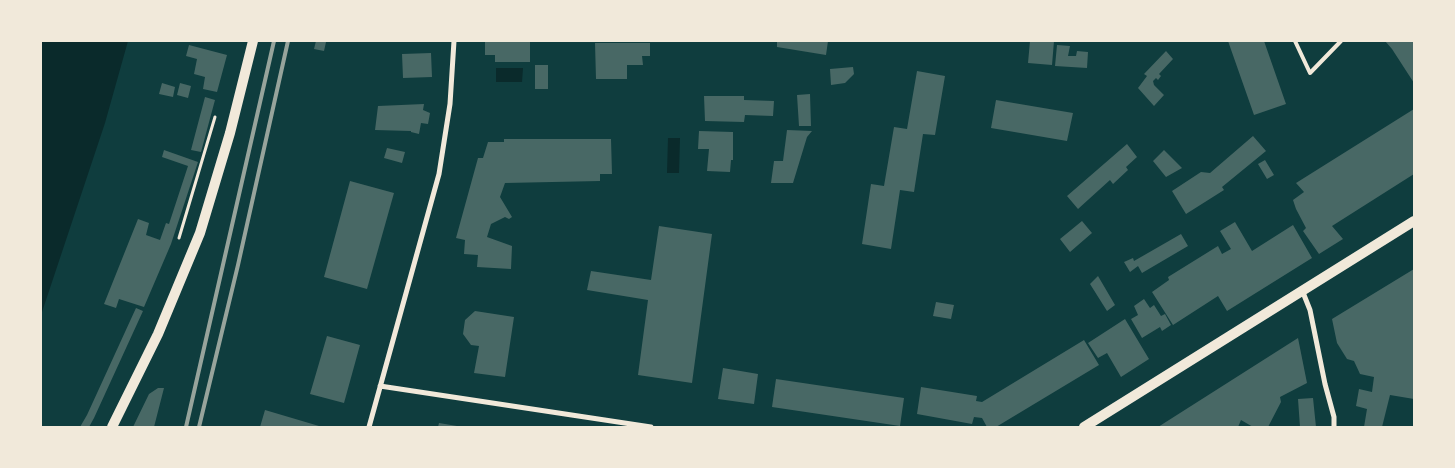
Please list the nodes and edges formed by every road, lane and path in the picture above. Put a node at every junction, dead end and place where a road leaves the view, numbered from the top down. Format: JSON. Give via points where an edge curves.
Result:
{"nodes":[{"id":1,"x":253,"y":41,"type":"edge"},
{"id":2,"x":454,"y":41,"type":"edge"},
{"id":3,"x":1295,"y":41,"type":"edge"},
{"id":4,"x":1341,"y":41,"type":"edge"},
{"id":5,"x":218,"y":110,"type":"dead end"},
{"id":6,"x":1414,"y":221,"type":"edge"},
{"id":7,"x":176,"y":245,"type":"dead end"},
{"id":8,"x":1302,"y":289,"type":"junction"},
{"id":9,"x":380,"y":386,"type":"junction"},
{"id":10,"x":112,"y":427,"type":"edge"},
{"id":11,"x":368,"y":427,"type":"edge"},
{"id":12,"x":651,"y":427,"type":"edge"},
{"id":13,"x":1084,"y":427,"type":"edge"},
{"id":14,"x":1334,"y":427,"type":"edge"}],
"edges":[{"from":1,"to":10,"type":"main road","via":[[200,233],[158,334]]},
{"from":2,"to":9,"type":"street","via":[[450,104],[439,174]]},
{"from":3,"to":4,"type":"lane","via":[[1310,73]]},
{"from":5,"to":7,"type":"path"},
{"from":6,"to":8,"type":"main road"},
{"from":8,"to":13,"type":"main road"},
{"from":8,"to":14,"type":"street","via":[[1310,310]]},
{"from":9,"to":11,"type":"street"},
{"from":9,"to":12,"type":"street"}]}
